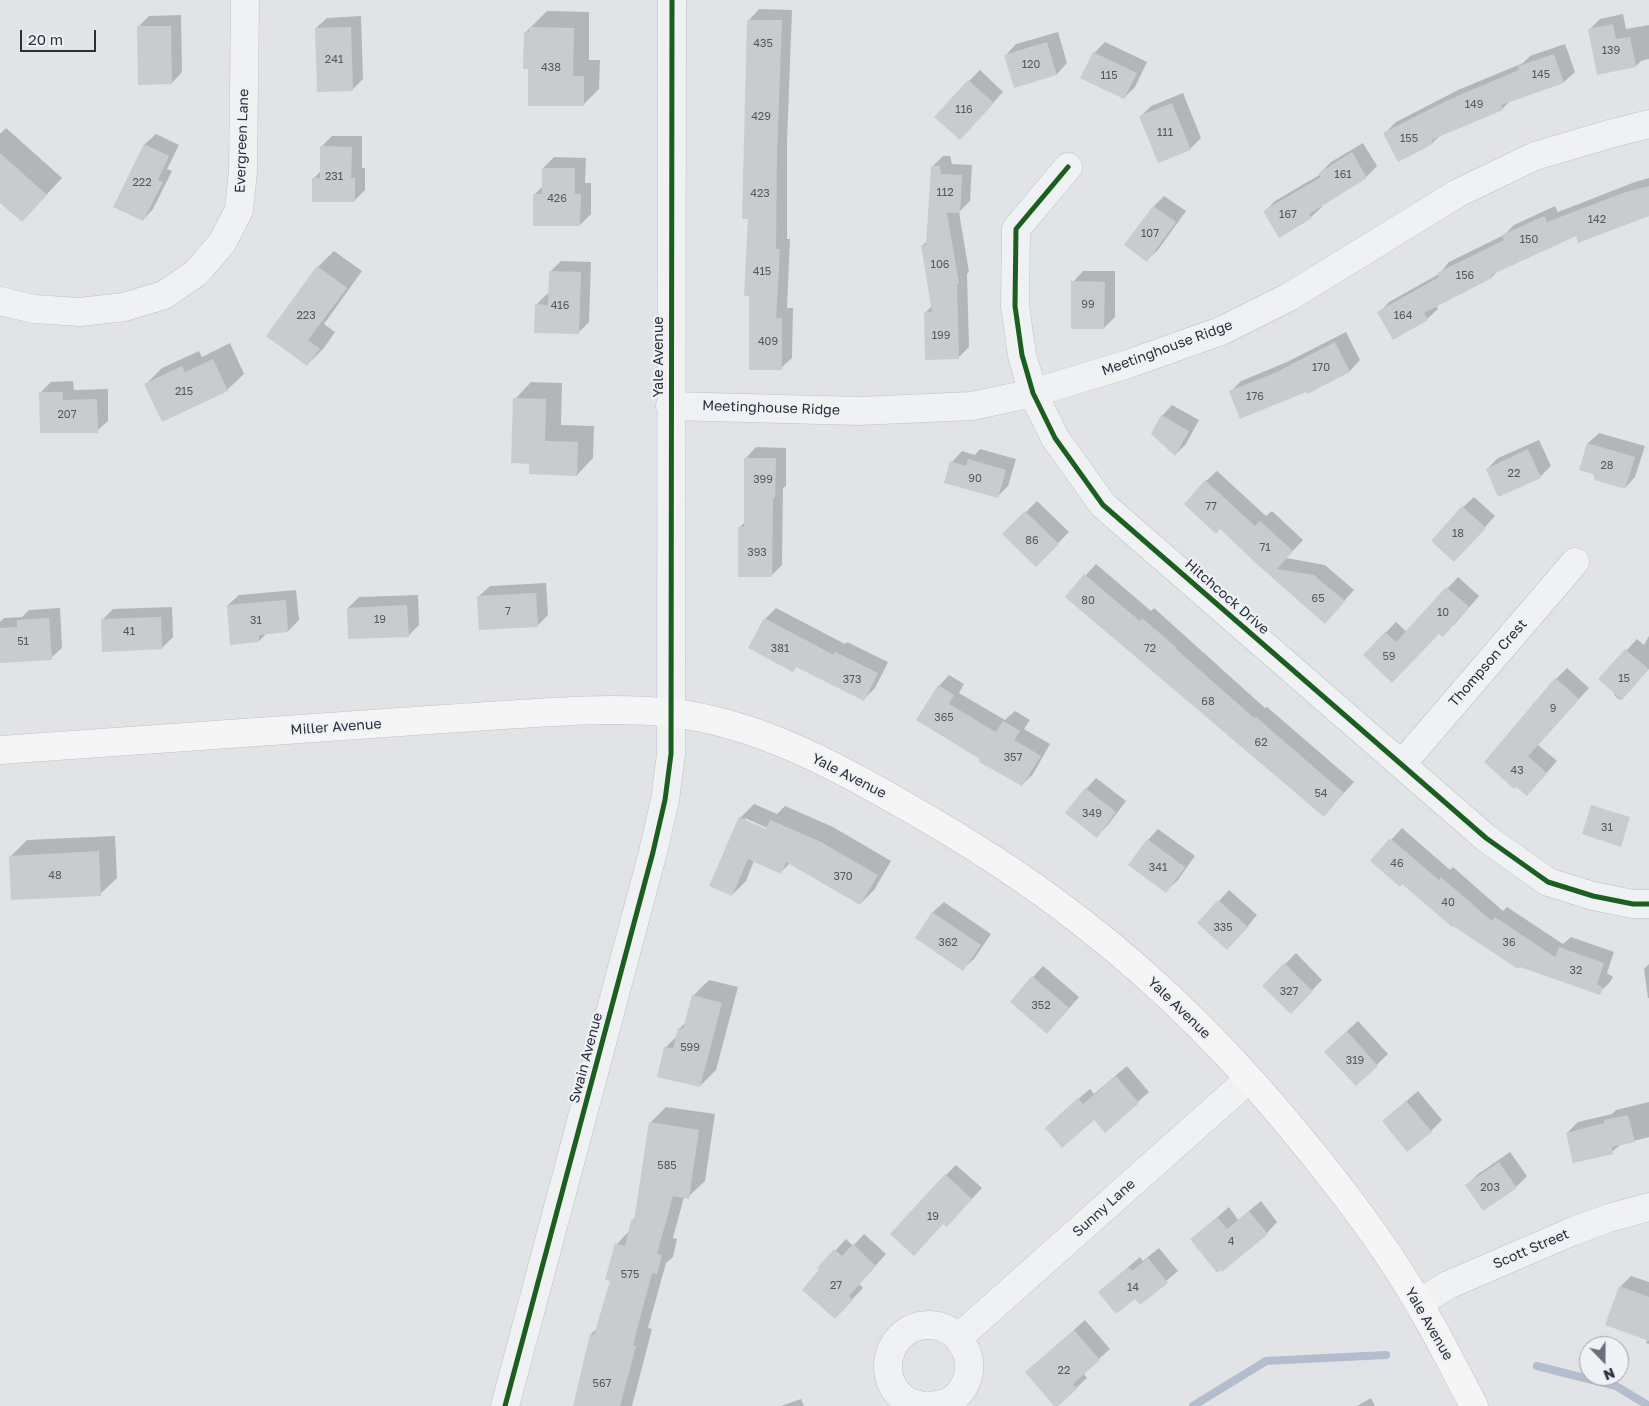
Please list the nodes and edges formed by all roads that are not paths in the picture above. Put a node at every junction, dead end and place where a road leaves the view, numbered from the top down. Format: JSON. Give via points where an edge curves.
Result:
{"nodes":[{"id":1,"x":246,"y":0,"type":"edge"},
{"id":2,"x":672,"y":0,"type":"edge"},
{"id":3,"x":1649,"y":124,"type":"edge"},
{"id":4,"x":1068,"y":167,"type":"dead end"},
{"id":5,"x":0,"y":301,"type":"edge"},
{"id":6,"x":1034,"y":393,"type":"junction"},
{"id":7,"x":670,"y":406,"type":"junction"},
{"id":8,"x":1575,"y":562,"type":"dead end"},
{"id":9,"x":672,"y":713,"type":"junction"},
{"id":10,"x":0,"y":750,"type":"edge"},
{"id":11,"x":1402,"y":764,"type":"junction"},
{"id":12,"x":1649,"y":904,"type":"edge"},
{"id":13,"x":1249,"y":1079,"type":"junction"},
{"id":14,"x":1649,"y":1208,"type":"edge"},
{"id":15,"x":1419,"y":1303,"type":"junction"},
{"id":16,"x":958,"y":1337,"type":"junction"},
{"id":17,"x":505,"y":1406,"type":"edge"},
{"id":18,"x":924,"y":1406,"type":"edge"},
{"id":19,"x":931,"y":1406,"type":"edge"},
{"id":20,"x":1474,"y":1406,"type":"edge"}],
"edges":[{"from":1,"to":5,"type":"street","name":"Evergreen Lane","via":[[243,171],[239,210],[222,243],[196,274],[164,295],[124,308],[80,312],[34,309]]},
{"from":2,"to":7,"type":"street","name":"Yale Avenue"},
{"from":3,"to":6,"type":"street","name":"Meetinghouse Ridge","via":[[1535,156],[1509,168],[1458,193],[1289,297],[1221,331]]},
{"from":4,"to":6,"type":"street","name":"Hitchcock Drive","via":[[1016,229],[1015,306],[1022,355]]},
{"from":6,"to":7,"type":"street","name":"Meetinghouse Ridge","via":[[972,406],[859,411]]},
{"from":6,"to":11,"type":"street","name":"Hitchcock Drive","via":[[1055,438],[1103,505]]},
{"from":7,"to":9,"type":"street","name":"Yale Avenue"},
{"from":8,"to":11,"type":"street","name":"Thompson Crest"},
{"from":9,"to":10,"type":"main road","name":"Miller Avenue","via":[[620,710],[532,714]]},
{"from":9,"to":13,"type":"main road","name":"Yale Avenue","via":[[719,721],[768,738],[836,768],[945,828],[1081,921],[1187,1013]]},
{"from":9,"to":17,"type":"street","name":"Swain Avenue","via":[[665,800],[653,852]]},
{"from":11,"to":12,"type":"street","name":"Hitchcock Drive","via":[[1486,838],[1548,882],[1593,896]]},
{"from":13,"to":15,"type":"main road","name":"Yale Avenue","via":[[1338,1185]]},
{"from":13,"to":16,"type":"street","name":"Sunny Lane"},
{"from":14,"to":15,"type":"street","name":"Scott Street","via":[[1571,1232],[1448,1285]]},
{"from":15,"to":20,"type":"main road","name":"Yale Avenue"},
{"from":16,"to":18,"type":"street","via":[[940,1326],[922,1325],[905,1331],[892,1347],[887,1364],[891,1382],[898,1394],[910,1403]]},
{"from":16,"to":19,"type":"street","via":[[969,1356],[969,1375],[963,1388],[949,1402]]}]}
